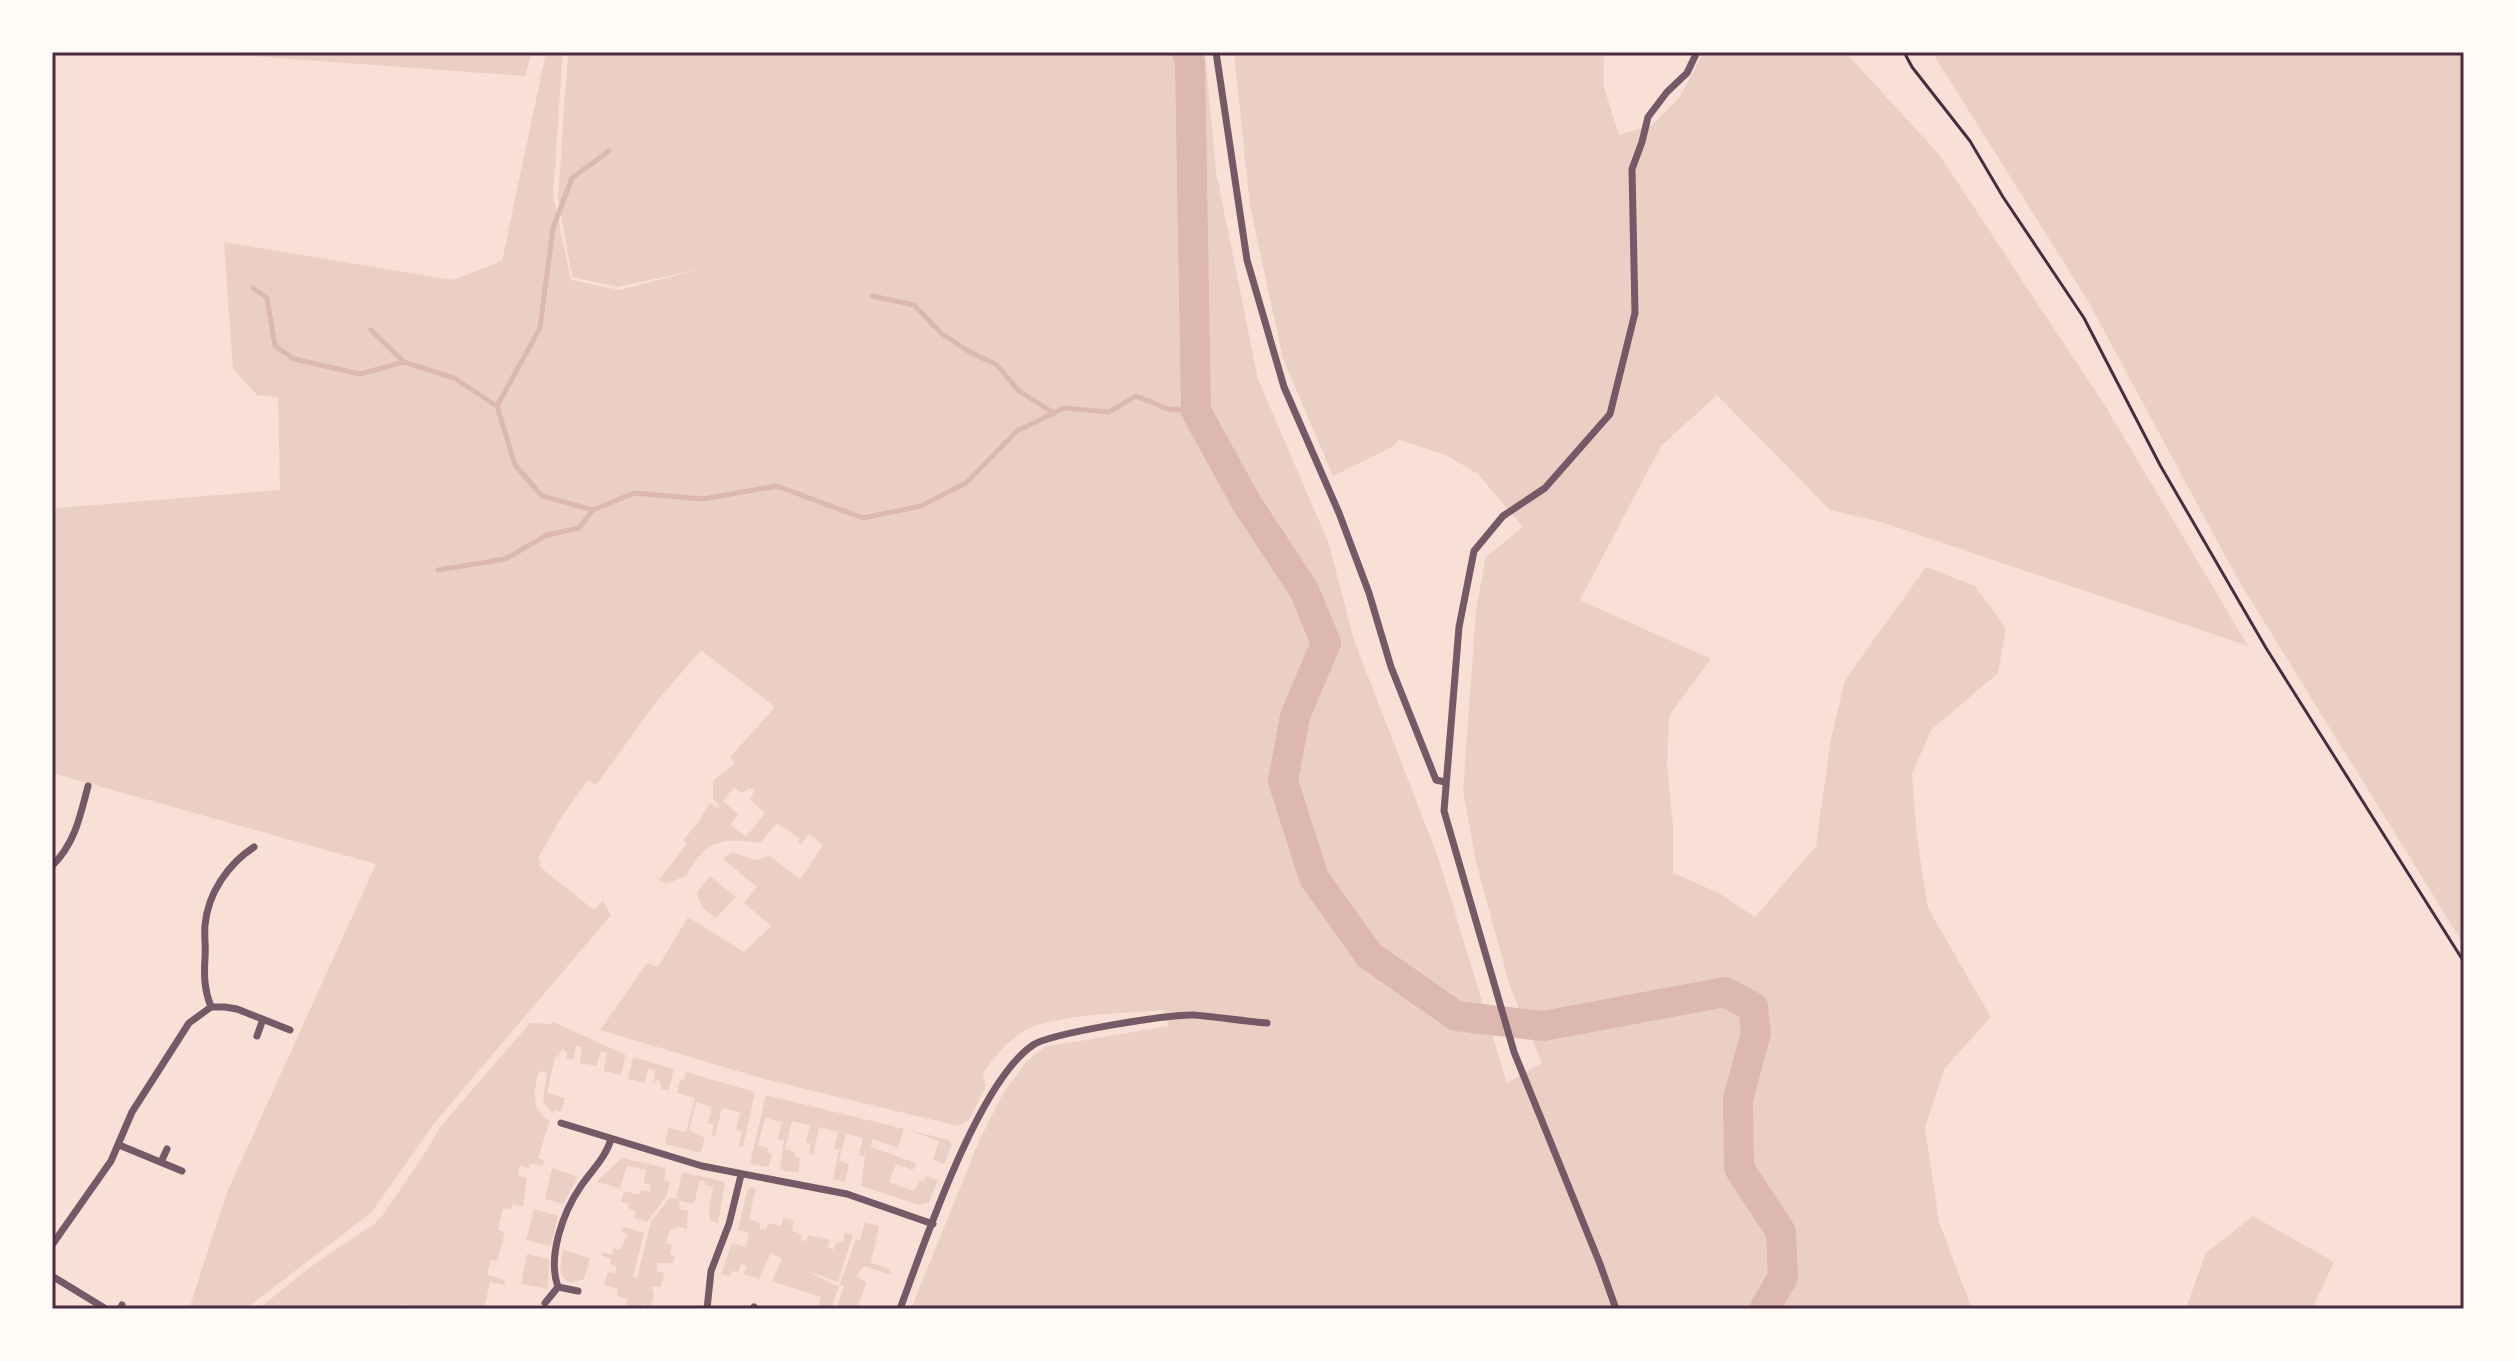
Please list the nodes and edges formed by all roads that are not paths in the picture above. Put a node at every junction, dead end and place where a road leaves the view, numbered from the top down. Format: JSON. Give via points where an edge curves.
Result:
{"nodes":[{"id":1,"x":1216,"y":52,"type":"edge"},
{"id":2,"x":1697,"y":52,"type":"edge"},
{"id":3,"x":1445,"y":782,"type":"junction"},
{"id":4,"x":88,"y":786,"type":"dead end"},
{"id":5,"x":254,"y":847,"type":"dead end"},
{"id":6,"x":225,"y":855,"type":"dead end"},
{"id":7,"x":233,"y":863,"type":"junction"},
{"id":8,"x":52,"y":866,"type":"edge"},
{"id":9,"x":211,"y":1007,"type":"junction"},
{"id":10,"x":263,"y":1019,"type":"junction"},
{"id":11,"x":1267,"y":1023,"type":"dead end"},
{"id":12,"x":290,"y":1030,"type":"dead end"},
{"id":13,"x":257,"y":1036,"type":"dead end"},
{"id":14,"x":561,"y":1123,"type":"dead end"},
{"id":15,"x":611,"y":1139,"type":"junction"},
{"id":16,"x":119,"y":1145,"type":"junction"},
{"id":17,"x":167,"y":1149,"type":"dead end"},
{"id":18,"x":161,"y":1162,"type":"junction"},
{"id":19,"x":182,"y":1171,"type":"dead end"},
{"id":20,"x":741,"y":1175,"type":"junction"},
{"id":21,"x":933,"y":1224,"type":"junction"},
{"id":22,"x":52,"y":1245,"type":"edge"},
{"id":23,"x":52,"y":1276,"type":"edge"},
{"id":24,"x":558,"y":1287,"type":"junction"},
{"id":25,"x":578,"y":1291,"type":"dead end"},
{"id":26,"x":545,"y":1303,"type":"dead end"},
{"id":27,"x":106,"y":1309,"type":"edge"},
{"id":28,"x":707,"y":1309,"type":"edge"},
{"id":29,"x":900,"y":1309,"type":"edge"},
{"id":30,"x":1616,"y":1309,"type":"edge"}],
"edges":[{"from":1,"to":3,"type":"street","via":[[1247,260],[1284,387],[1339,513],[1436,780]]},
{"from":2,"to":3,"type":"street","via":[[1687,73],[1648,117],[1632,169],[1635,313],[1610,414],[1545,488],[1503,516],[1474,551],[1459,627]]},
{"from":3,"to":30,"type":"street","via":[[1444,811],[1514,1052]]},
{"from":4,"to":8,"type":"street","via":[[75,836]]},
{"from":5,"to":7,"type":"street"},
{"from":6,"to":7,"type":"street"},
{"from":7,"to":9,"type":"street","via":[[208,906],[203,975]]},
{"from":9,"to":10,"type":"street"},
{"from":9,"to":16,"type":"street","via":[[189,1023],[132,1112]]},
{"from":10,"to":12,"type":"street"},
{"from":10,"to":13,"type":"street"},
{"from":11,"to":21,"type":"street","via":[[1191,1015],[1071,1033],[1033,1045],[995,1087],[966,1141]]},
{"from":14,"to":15,"type":"street"},
{"from":15,"to":20,"type":"street"},
{"from":15,"to":24,"type":"street","via":[[563,1222],[555,1269]]},
{"from":16,"to":18,"type":"street"},
{"from":16,"to":22,"type":"street"},
{"from":17,"to":18,"type":"street"},
{"from":18,"to":19,"type":"street"},
{"from":20,"to":21,"type":"street","via":[[848,1194]]},
{"from":20,"to":28,"type":"street","via":[[711,1269]]},
{"from":21,"to":29,"type":"street"},
{"from":23,"to":27,"type":"street"},
{"from":24,"to":25,"type":"street"},
{"from":24,"to":26,"type":"street"}]}
